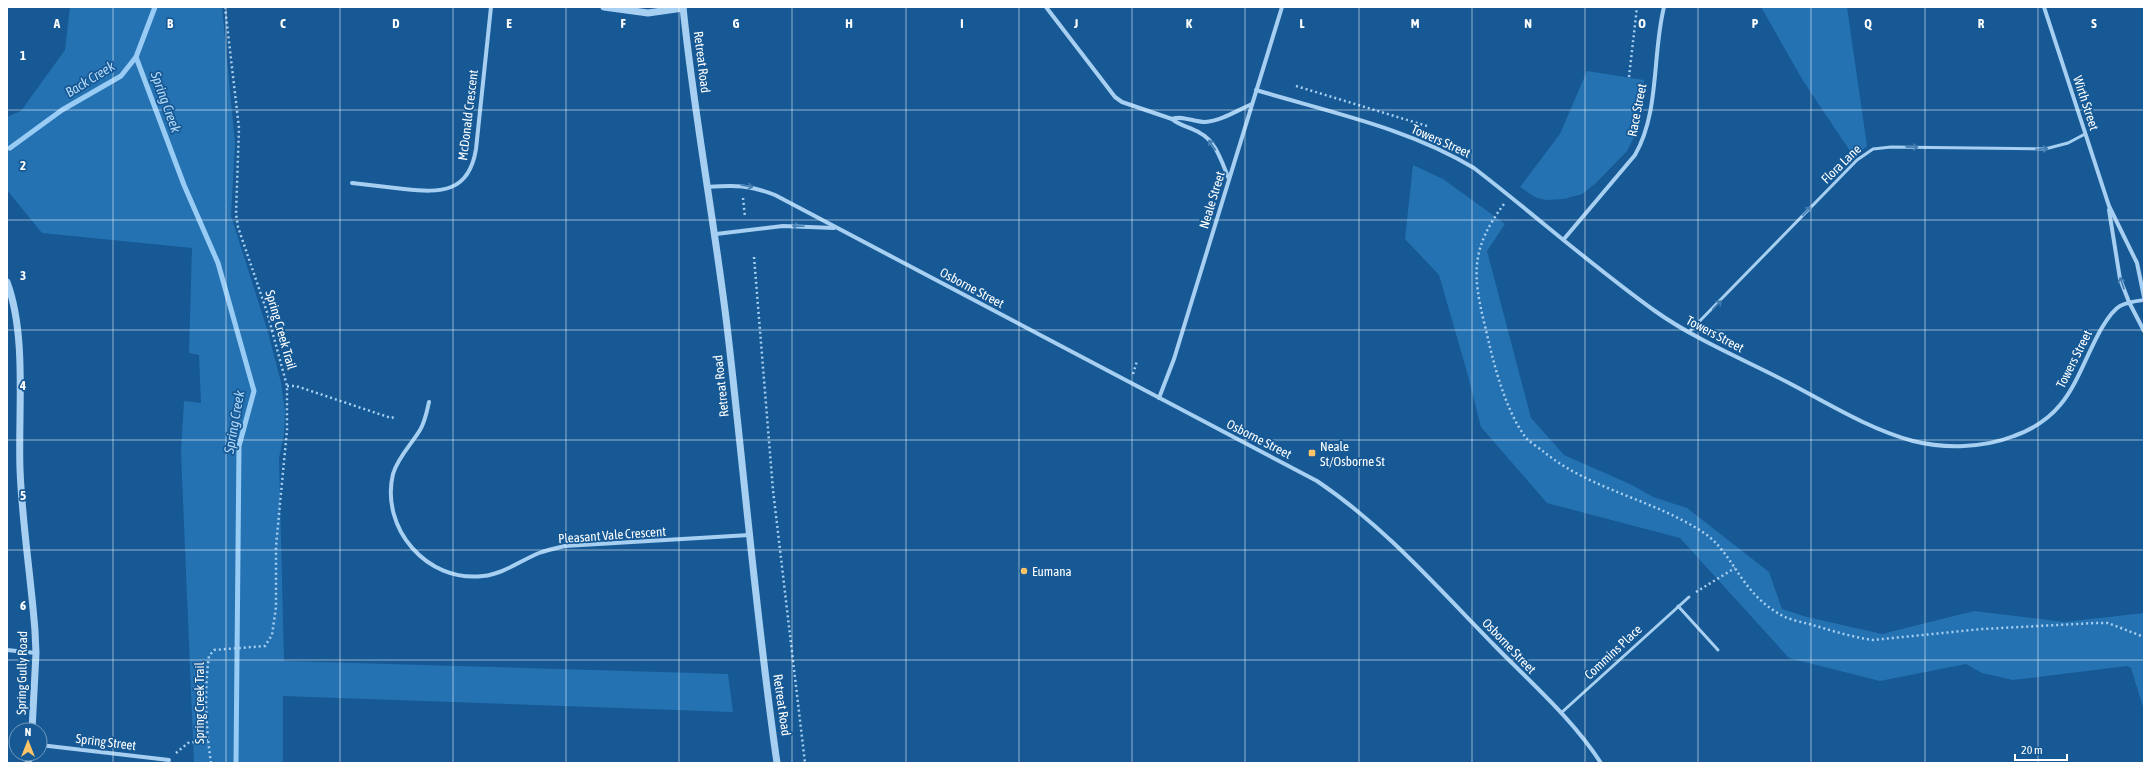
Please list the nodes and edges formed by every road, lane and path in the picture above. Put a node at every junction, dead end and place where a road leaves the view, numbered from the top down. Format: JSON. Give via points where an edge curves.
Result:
{"nodes":[{"id":1,"x":225,"y":7,"type":"edge"},
{"id":2,"x":491,"y":7,"type":"edge"},
{"id":3,"x":604,"y":7,"type":"edge"},
{"id":4,"x":1046,"y":7,"type":"edge"},
{"id":5,"x":1282,"y":7,"type":"edge"},
{"id":6,"x":1638,"y":7,"type":"edge"},
{"id":7,"x":1664,"y":7,"type":"edge"},
{"id":8,"x":2044,"y":7,"type":"edge"},
{"id":9,"x":683,"y":8,"type":"edge"},
{"id":10,"x":1629,"y":77,"type":"dead end"},
{"id":11,"x":1296,"y":86,"type":"dead end"},
{"id":12,"x":1256,"y":90,"type":"junction"},
{"id":13,"x":1252,"y":104,"type":"junction"},
{"id":14,"x":1172,"y":119,"type":"junction"},
{"id":15,"x":1427,"y":126,"type":"dead end"},
{"id":16,"x":2085,"y":134,"type":"junction"},
{"id":17,"x":1229,"y":180,"type":"junction"},
{"id":18,"x":352,"y":184,"type":"dead end"},
{"id":19,"x":708,"y":187,"type":"junction"},
{"id":20,"x":1510,"y":196,"type":"junction"},
{"id":21,"x":743,"y":198,"type":"dead end"},
{"id":22,"x":2109,"y":206,"type":"junction"},
{"id":23,"x":745,"y":217,"type":"dead end"},
{"id":24,"x":837,"y":228,"type":"junction"},
{"id":25,"x":716,"y":234,"type":"junction"},
{"id":26,"x":1564,"y":239,"type":"junction"},
{"id":27,"x":754,"y":257,"type":"dead end"},
{"id":28,"x":7,"y":282,"type":"edge"},
{"id":29,"x":2144,"y":297,"type":"edge"},
{"id":30,"x":2144,"y":300,"type":"edge"},
{"id":31,"x":2129,"y":302,"type":"junction"},
{"id":32,"x":1689,"y":332,"type":"junction"},
{"id":33,"x":2144,"y":332,"type":"edge"},
{"id":34,"x":287,"y":386,"type":"junction"},
{"id":35,"x":1159,"y":398,"type":"junction"},
{"id":36,"x":429,"y":402,"type":"dead end"},
{"id":37,"x":395,"y":416,"type":"dead end"},
{"id":38,"x":749,"y":536,"type":"junction"},
{"id":39,"x":1735,"y":568,"type":"junction"},
{"id":40,"x":1690,"y":597,"type":"joint"},
{"id":41,"x":1678,"y":606,"type":"junction"},
{"id":42,"x":2144,"y":637,"type":"edge"},
{"id":43,"x":7,"y":650,"type":"edge"},
{"id":44,"x":1718,"y":650,"type":"dead end"},
{"id":45,"x":36,"y":653,"type":"junction"},
{"id":46,"x":1561,"y":714,"type":"junction"},
{"id":47,"x":32,"y":722,"type":"edge"},
{"id":48,"x":208,"y":740,"type":"junction"},
{"id":49,"x":48,"y":746,"type":"edge"},
{"id":50,"x":169,"y":760,"type":"joint"},
{"id":51,"x":211,"y":763,"type":"edge"},
{"id":52,"x":777,"y":763,"type":"edge"},
{"id":53,"x":805,"y":763,"type":"edge"},
{"id":54,"x":1600,"y":763,"type":"edge"}],
"edges":[{"from":1,"to":34,"type":"path","name":"Spring Creek Trail","via":[[238,119],[238,227],[267,312]]},
{"from":2,"to":18,"type":"street","name":"McDonald Crescent","via":[[476,149],[472,166],[466,176],[455,186],[440,191]]},
{"from":3,"to":9,"type":"street","via":[[648,13]]},
{"from":4,"to":14,"type":"street","via":[[1115,97],[1122,102]]},
{"from":5,"to":12,"type":"street","name":"Neale Street"},
{"from":6,"to":10,"type":"path"},
{"from":7,"to":26,"type":"street","name":"Race Street","via":[[1650,110],[1642,143],[1635,155]]},
{"from":8,"to":16,"type":"street","name":"Wirth Street"},
{"from":9,"to":19,"type":"street","name":"Retreat Road"},
{"from":11,"to":15,"type":"path"},
{"from":12,"to":13,"type":"street","name":"Neale Street"},
{"from":12,"to":20,"type":"street","name":"Towers Street","via":[[1360,121],[1441,150],[1474,168]]},
{"from":13,"to":14,"type":"street","via":[[1206,122],[1179,117]]},
{"from":13,"to":17,"type":"street","name":"Neale Street"},
{"from":17,"to":14,"type":"street","one_way":true,"via":[[1207,138]]},
{"from":16,"to":22,"type":"street","name":"Wirth Street"},
{"from":32,"to":16,"type":"lane","name":"Flora Lane","one_way":true,"via":[[1857,160],[1873,149],[1890,146],[2045,149],[2068,143]]},
{"from":17,"to":35,"type":"street","name":"Neale Street","via":[[1170,371]]},
{"from":19,"to":24,"type":"street","name":"Osborne Street","one_way":true,"via":[[740,185],[758,188]]},
{"from":19,"to":25,"type":"street","name":"Retreat Road"},
{"from":20,"to":26,"type":"street","name":"Towers Street"},
{"from":20,"to":39,"type":"path","via":[[1491,221],[1481,242],[1476,267],[1478,298],[1499,380],[1527,438],[1575,474],[1672,516],[1707,535],[1722,548]]},
{"from":21,"to":23,"type":"path"},
{"from":22,"to":29,"type":"street","name":"Wirth Street","via":[[2137,263]]},
{"from":31,"to":22,"type":"street","name":"Wirth Street","one_way":true,"via":[[2117,268]]},
{"from":24,"to":25,"type":"street","name":"Osborne Street","one_way":true,"via":[[783,226]]},
{"from":24,"to":35,"type":"street","name":"Osborne Street"},
{"from":25,"to":38,"type":"street","name":"Retreat Road"},
{"from":26,"to":32,"type":"street","name":"Towers Street","via":[[1655,311]]},
{"from":27,"to":53,"type":"path","via":[[773,490]]},
{"from":28,"to":45,"type":"street","name":"Spring Gully Road","via":[[15,313],[18,345],[21,488]]},
{"from":30,"to":31,"type":"street","name":"Towers Street"},
{"from":31,"to":32,"type":"street","name":"Towers Street","via":[[2116,309],[2103,325],[2072,390],[2057,409],[2038,425],[2014,436],[1988,444],[1964,446],[1937,446],[1891,434]]},
{"from":31,"to":33,"type":"street","name":"Wirth Street"},
{"from":34,"to":37,"type":"path","via":[[296,386],[391,418]]},
{"from":34,"to":48,"type":"path","name":"Spring Creek Trail","via":[[288,418],[277,529],[274,623],[267,645],[211,652],[208,661]]},
{"from":35,"to":46,"type":"street","name":"Osborne Street","via":[[1287,464],[1346,501],[1404,553]]},
{"from":36,"to":38,"type":"street","name":"Pleasant Vale Crescent","via":[[420,430],[397,464],[391,500],[396,522],[408,544],[439,569],[462,576],[483,576],[511,567],[539,553],[565,546]]},
{"from":38,"to":52,"type":"street","name":"Retreat Road"},
{"from":39,"to":40,"type":"path"},
{"from":39,"to":42,"type":"path","via":[[1766,605],[1784,617],[1856,638],[1873,640],[1982,629],[2096,623],[2108,624]]},
{"from":40,"to":41,"type":"lane","name":"Commins Place"},
{"from":41,"to":44,"type":"lane"},
{"from":41,"to":46,"type":"lane","name":"Commins Place"},
{"from":43,"to":45,"type":"street"},
{"from":45,"to":47,"type":"street","name":"Spring Gully Road"},
{"from":46,"to":54,"type":"street","name":"Osborne Street"},
{"from":48,"to":50,"type":"path","via":[[186,744]]},
{"from":48,"to":51,"type":"path","name":"Spring Creek Trail"},
{"from":49,"to":50,"type":"street","name":"Spring Street"}]}
